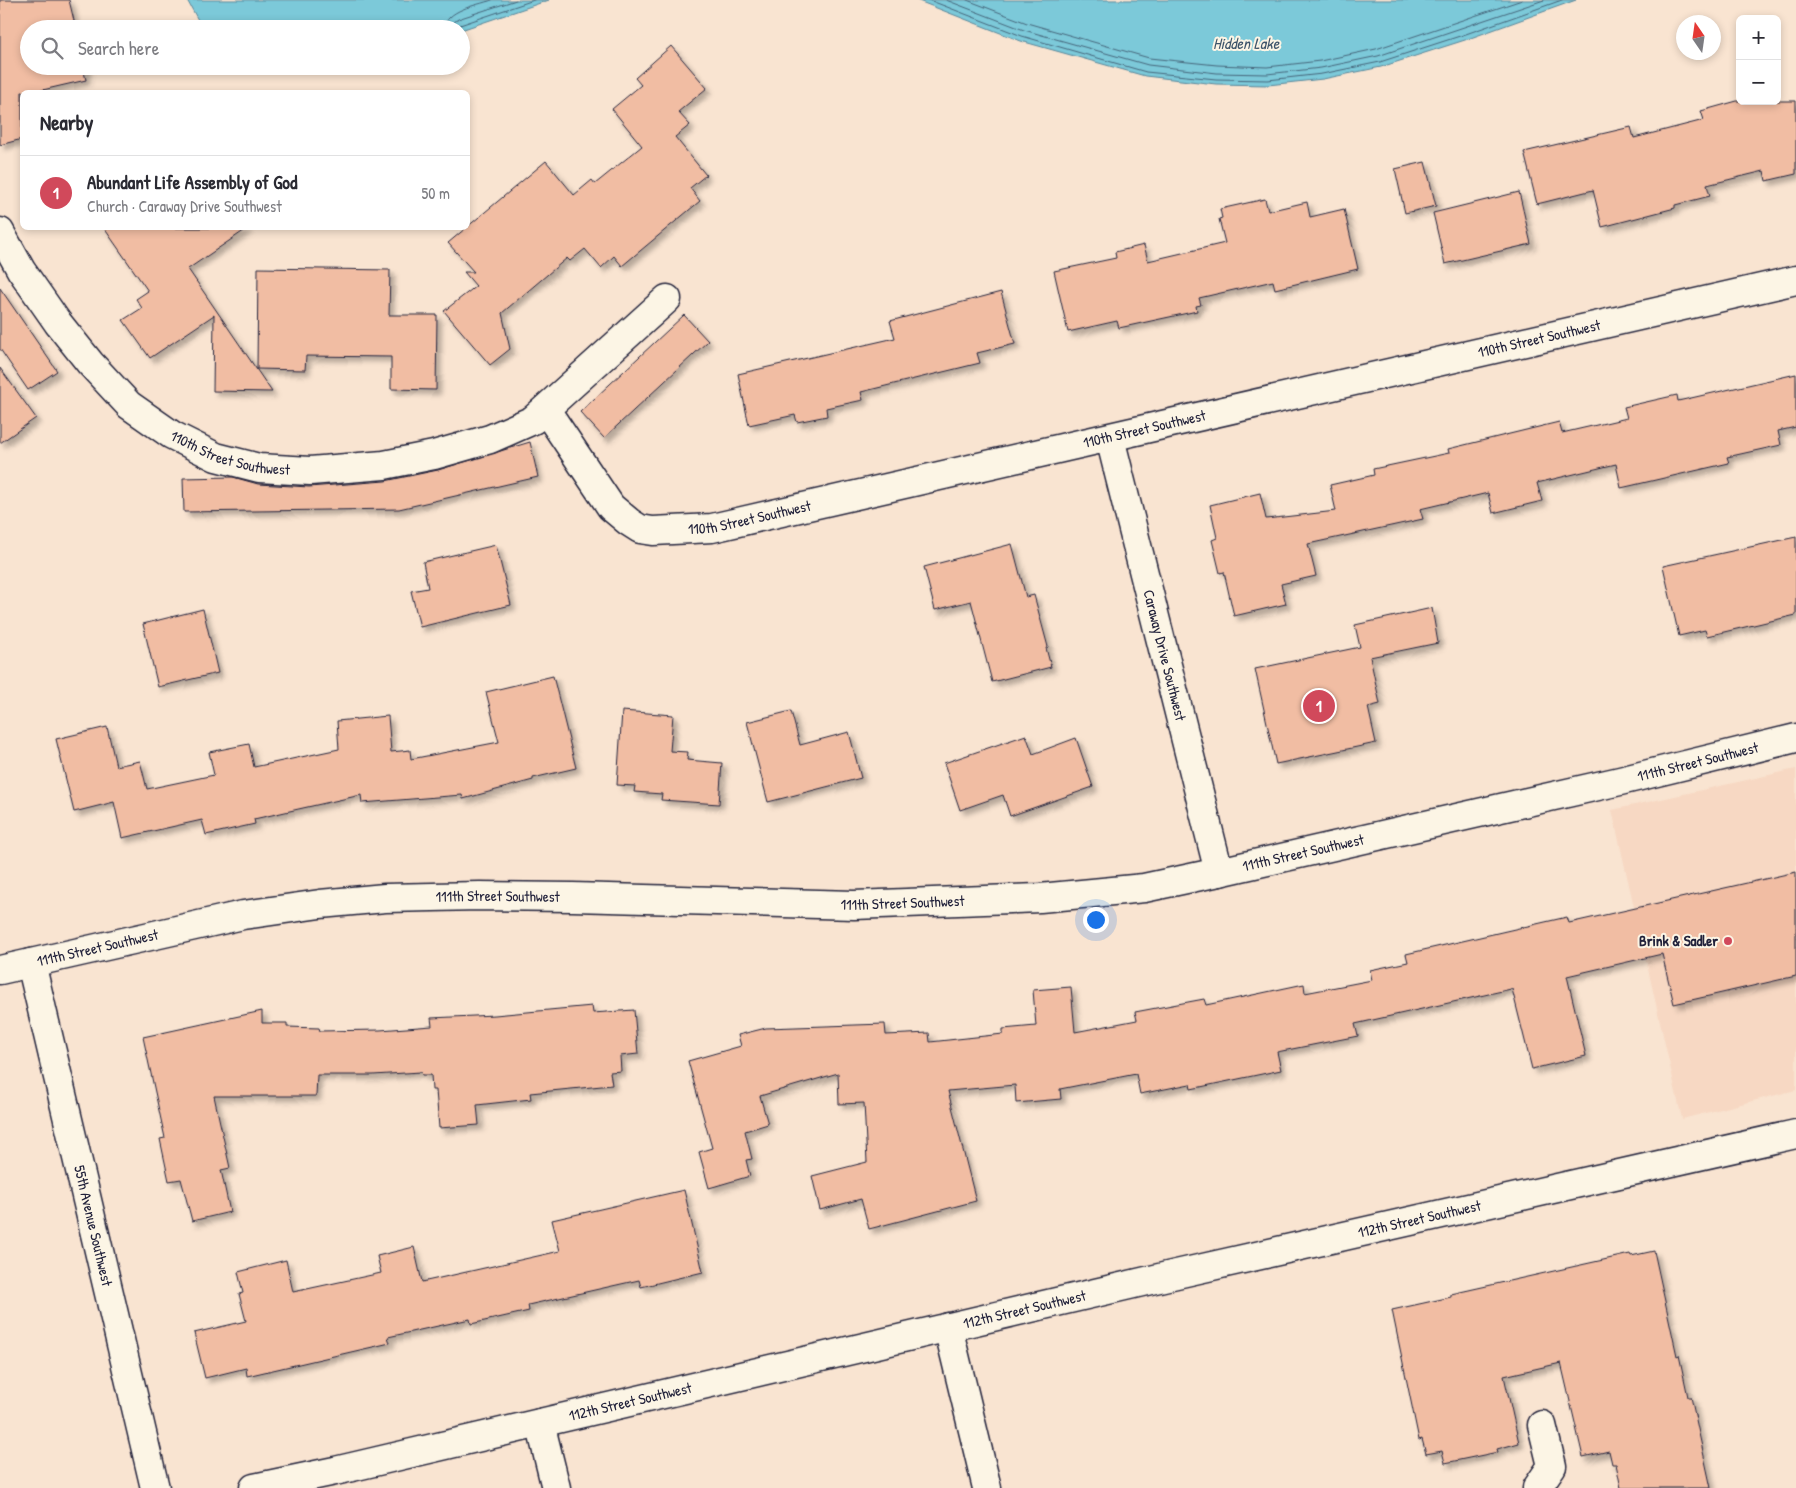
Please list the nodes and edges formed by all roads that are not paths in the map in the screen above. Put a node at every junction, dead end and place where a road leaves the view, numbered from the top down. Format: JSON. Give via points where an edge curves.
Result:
{"nodes":[{"id":1,"x":0,"y":232,"type":"edge"},
{"id":2,"x":1796,"y":280,"type":"edge"},
{"id":3,"x":667,"y":299,"type":"dead end"},
{"id":4,"x":546,"y":410,"type":"junction"},
{"id":5,"x":1110,"y":438,"type":"junction"},
{"id":6,"x":1796,"y":738,"type":"edge"},
{"id":7,"x":1219,"y":872,"type":"junction"},
{"id":8,"x":31,"y":963,"type":"junction"},
{"id":9,"x":0,"y":970,"type":"edge"},
{"id":10,"x":1796,"y":1134,"type":"edge"},
{"id":11,"x":948,"y":1327,"type":"junction"},
{"id":12,"x":540,"y":1423,"type":"junction"},
{"id":13,"x":1542,"y":1425,"type":"dead end"},
{"id":14,"x":155,"y":1488,"type":"edge"},
{"id":15,"x":254,"y":1488,"type":"edge"},
{"id":16,"x":556,"y":1488,"type":"edge"},
{"id":17,"x":987,"y":1488,"type":"edge"},
{"id":18,"x":1537,"y":1488,"type":"edge"}],
"edges":[{"from":1,"to":4,"type":"street","name":"110th Street Southwest","via":[[58,323],[130,405],[172,435],[216,457],[259,468],[310,471],[384,465],[490,439],[533,420]]},
{"from":2,"to":5,"type":"street","name":"110th Street Southwest"},
{"from":3,"to":4,"type":"street","name":"110th Street Southwest"},
{"from":4,"to":5,"type":"street","name":"110th Street Southwest","via":[[611,507],[640,529],[653,531],[712,528]]},
{"from":5,"to":7,"type":"street","name":"Caraway Drive Southwest"},
{"from":6,"to":7,"type":"street","name":"111th Street Southwest"},
{"from":7,"to":8,"type":"street","name":"111th Street Southwest","via":[[1144,888],[1040,898],[854,905],[573,897],[385,898],[243,915]]},
{"from":8,"to":9,"type":"street","name":"111th Street Southwest"},
{"from":8,"to":14,"type":"street","name":"55th Avenue Southwest"},
{"from":10,"to":11,"type":"street","name":"112th Street Southwest"},
{"from":11,"to":12,"type":"street","name":"112th Street Southwest"},
{"from":11,"to":17,"type":"street"},
{"from":12,"to":15,"type":"street","name":"112th Street Southwest"},
{"from":12,"to":16,"type":"street"},
{"from":13,"to":18,"type":"street","via":[[1552,1466]]}]}
